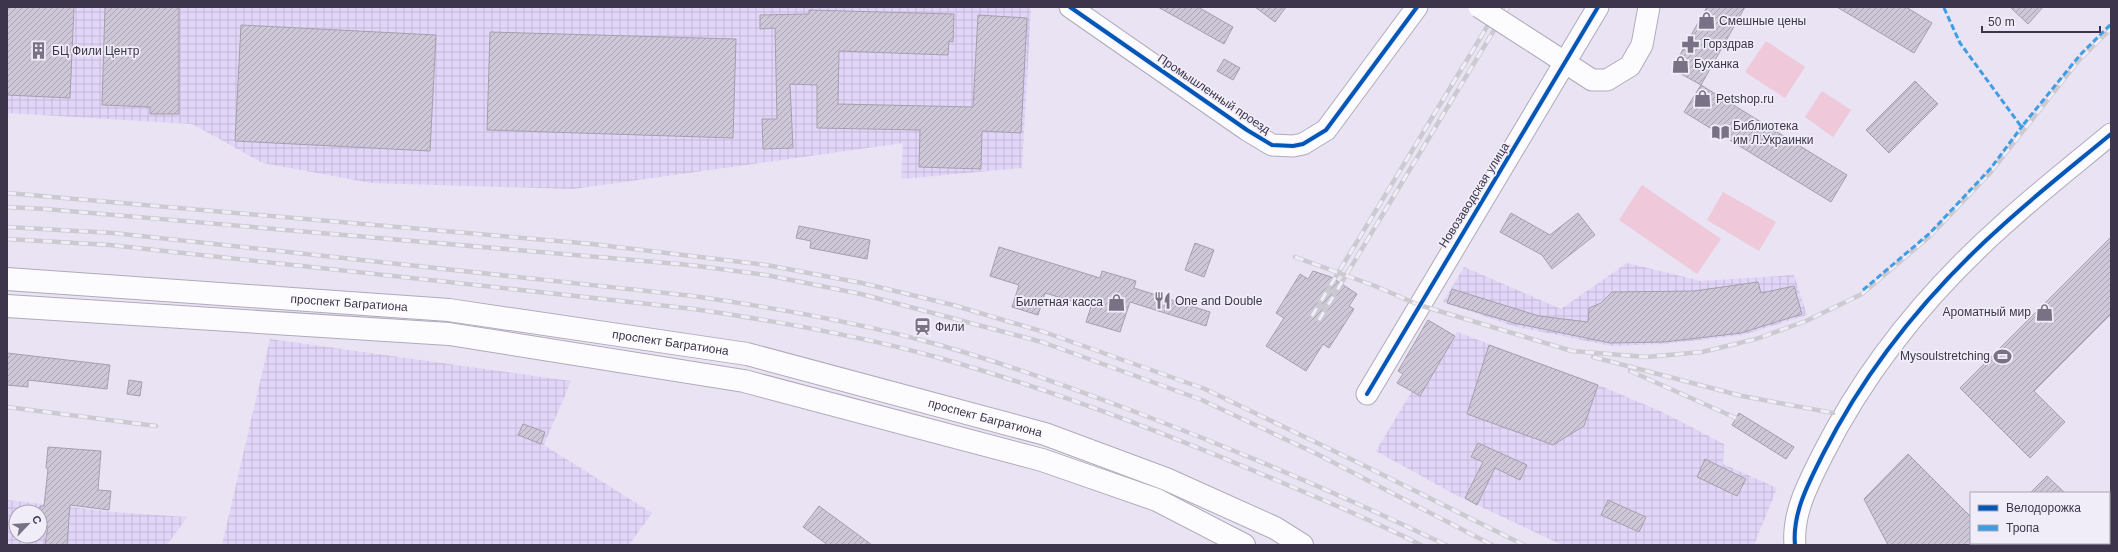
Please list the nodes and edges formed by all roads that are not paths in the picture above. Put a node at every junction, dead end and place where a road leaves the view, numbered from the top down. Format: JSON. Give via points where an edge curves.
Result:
{"nodes":[{"id":1,"x":1070,"y":7,"type":"edge"},
{"id":2,"x":1417,"y":7,"type":"edge"},
{"id":3,"x":1479,"y":7,"type":"edge"},
{"id":4,"x":1598,"y":7,"type":"edge"},
{"id":5,"x":1649,"y":7,"type":"edge"},
{"id":6,"x":1565,"y":63,"type":"junction"},
{"id":7,"x":2111,"y":134,"type":"edge"},
{"id":8,"x":7,"y":279,"type":"edge"},
{"id":9,"x":7,"y":306,"type":"edge"},
{"id":10,"x":1367,"y":394,"type":"dead end"},
{"id":11,"x":1275,"y":528,"type":"junction"},
{"id":12,"x":1244,"y":545,"type":"edge"},
{"id":13,"x":1302,"y":545,"type":"edge"},
{"id":14,"x":1309,"y":545,"type":"edge"},
{"id":15,"x":1795,"y":545,"type":"edge"}],
"edges":[{"from":1,"to":2,"type":"street","name":"Промышленный проезд","via":[[1247,130],[1272,145],[1293,146],[1303,144],[1326,130]]},
{"from":3,"to":6,"type":"street","bridge":true},
{"from":4,"to":6,"type":"street","name":"Новозаводская улица"},
{"from":5,"to":6,"type":"street","via":[[1642,46],[1630,66],[1607,80],[1592,80]]},
{"from":6,"to":10,"type":"street","name":"Новозаводская улица"},
{"from":7,"to":15,"type":"street","via":[[2004,224],[1942,284],[1888,348],[1838,426],[1806,489],[1794,531]]},
{"from":8,"to":11,"type":"main road","name":"проспект Багратиона","via":[[449,310],[747,354],[1045,434],[1166,479]]},
{"from":9,"to":12,"type":"main road","name":"проспект Багратиона","via":[[449,334],[744,381],[1042,460],[1157,500]]},
{"from":11,"to":13,"type":"main road","name":"проспект Багратиона"},
{"from":11,"to":14,"type":"street"}]}
